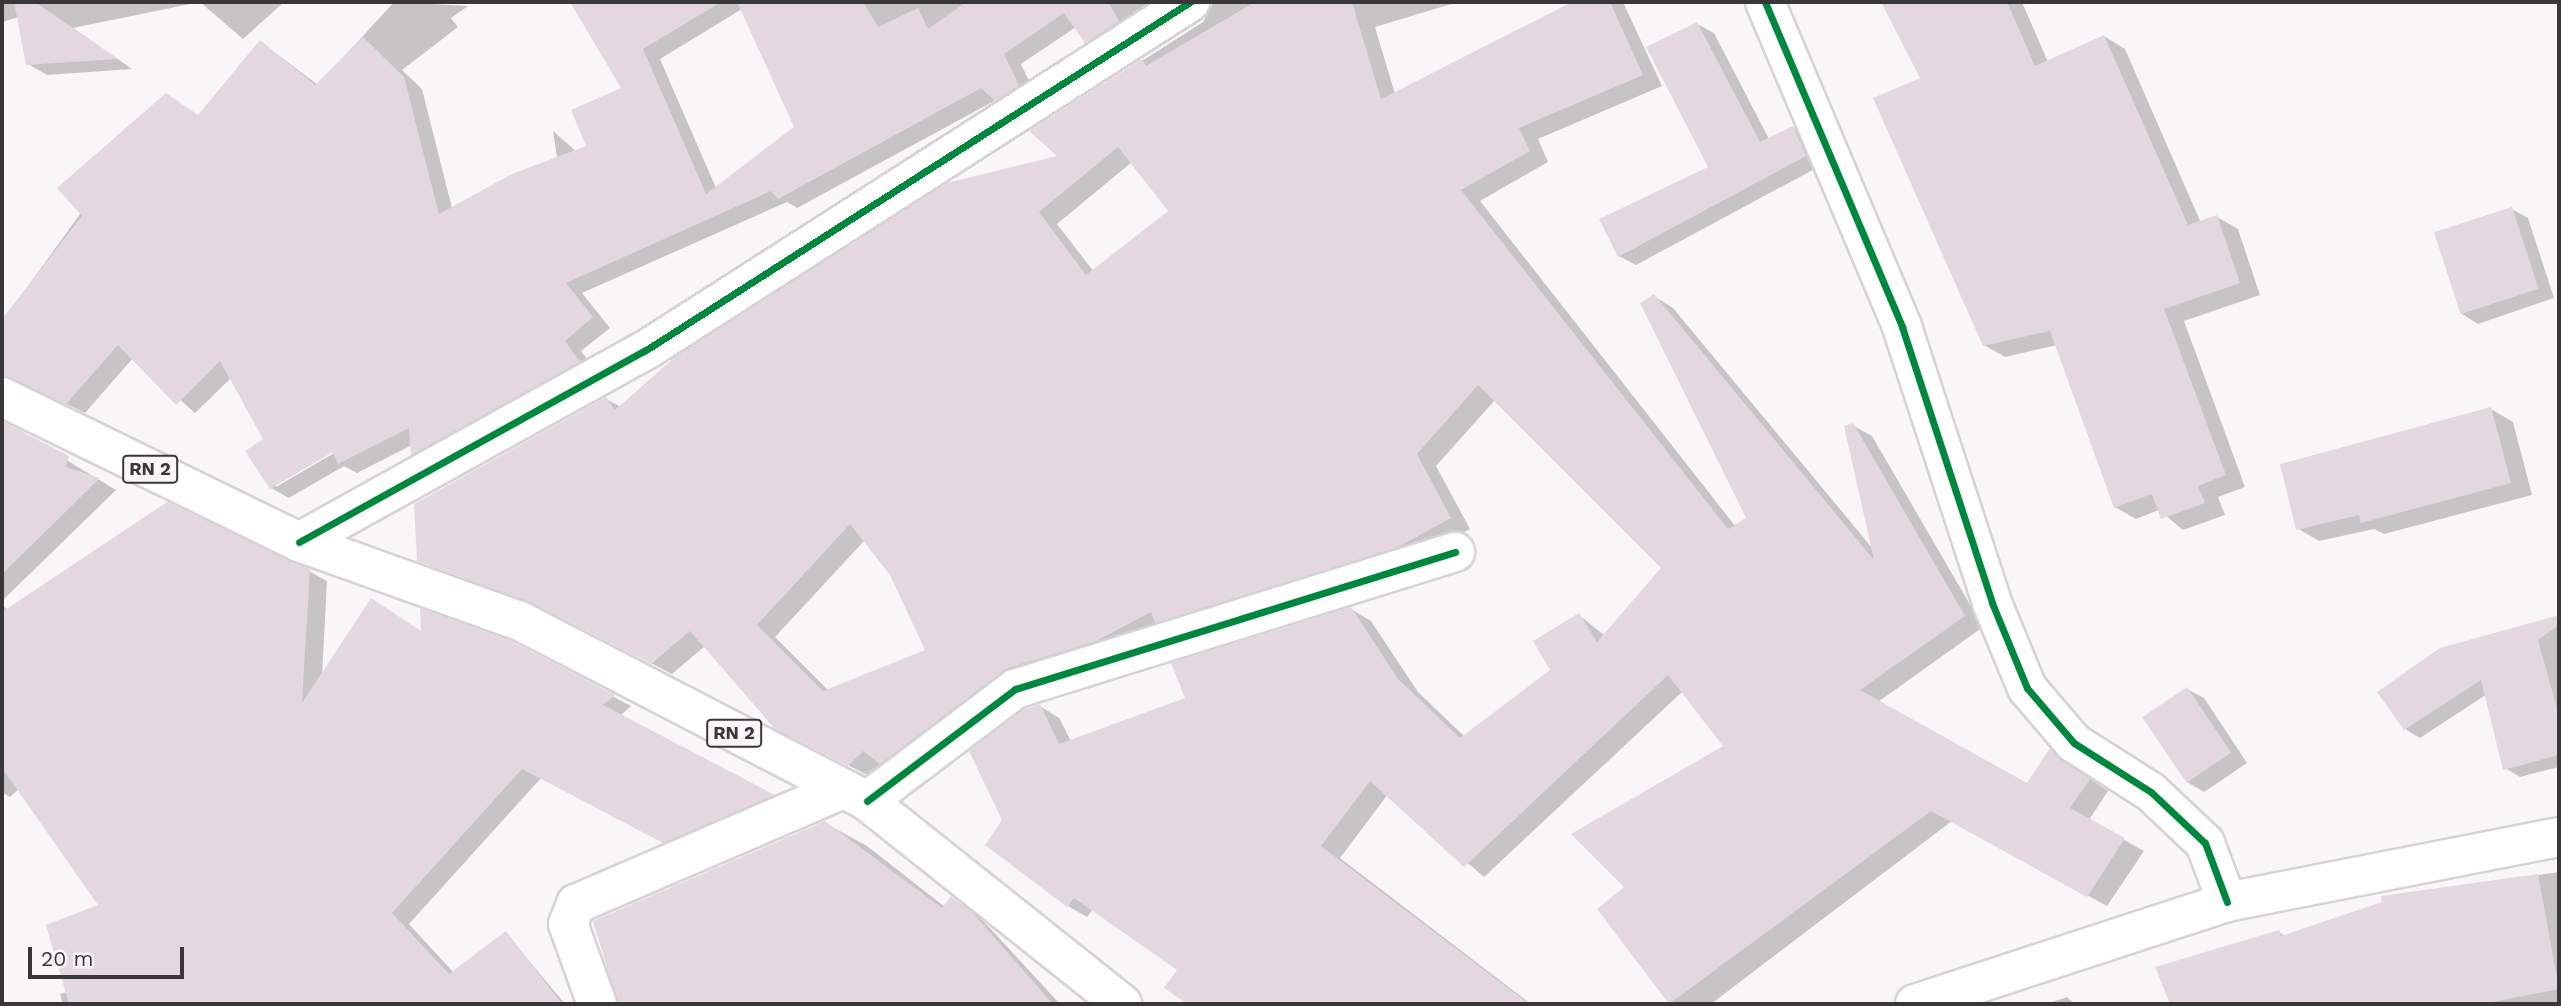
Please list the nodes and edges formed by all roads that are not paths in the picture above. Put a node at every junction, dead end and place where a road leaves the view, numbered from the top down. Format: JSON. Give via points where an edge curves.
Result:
{"nodes":[{"id":1,"x":1190,"y":2,"type":"edge"},
{"id":2,"x":1765,"y":2,"type":"edge"},
{"id":3,"x":2,"y":397,"type":"edge"},
{"id":4,"x":299,"y":542,"type":"junction"},
{"id":5,"x":1455,"y":552,"type":"dead end"},
{"id":6,"x":854,"y":795,"type":"junction"},
{"id":7,"x":2559,"y":837,"type":"edge"},
{"id":8,"x":2227,"y":902,"type":"junction"},
{"id":9,"x":597,"y":1004,"type":"edge"},
{"id":10,"x":1122,"y":1004,"type":"edge"},
{"id":11,"x":1915,"y":1004,"type":"edge"}],
"edges":[{"from":1,"to":4,"type":"street","via":[[646,350]]},
{"from":2,"to":8,"type":"street","via":[[1902,327],[1992,603],[2027,688],[2074,743],[2151,792],[2205,843]]},
{"from":3,"to":4,"type":"street","number":"RN 2"},
{"from":4,"to":6,"type":"street","number":"RN 2","via":[[520,621]]},
{"from":5,"to":6,"type":"street","via":[[1015,690]]},
{"from":6,"to":9,"type":"street","via":[[576,904],[568,924]]},
{"from":6,"to":10,"type":"street","number":"RN 2"},
{"from":7,"to":8,"type":"street"},
{"from":8,"to":11,"type":"street"}]}
